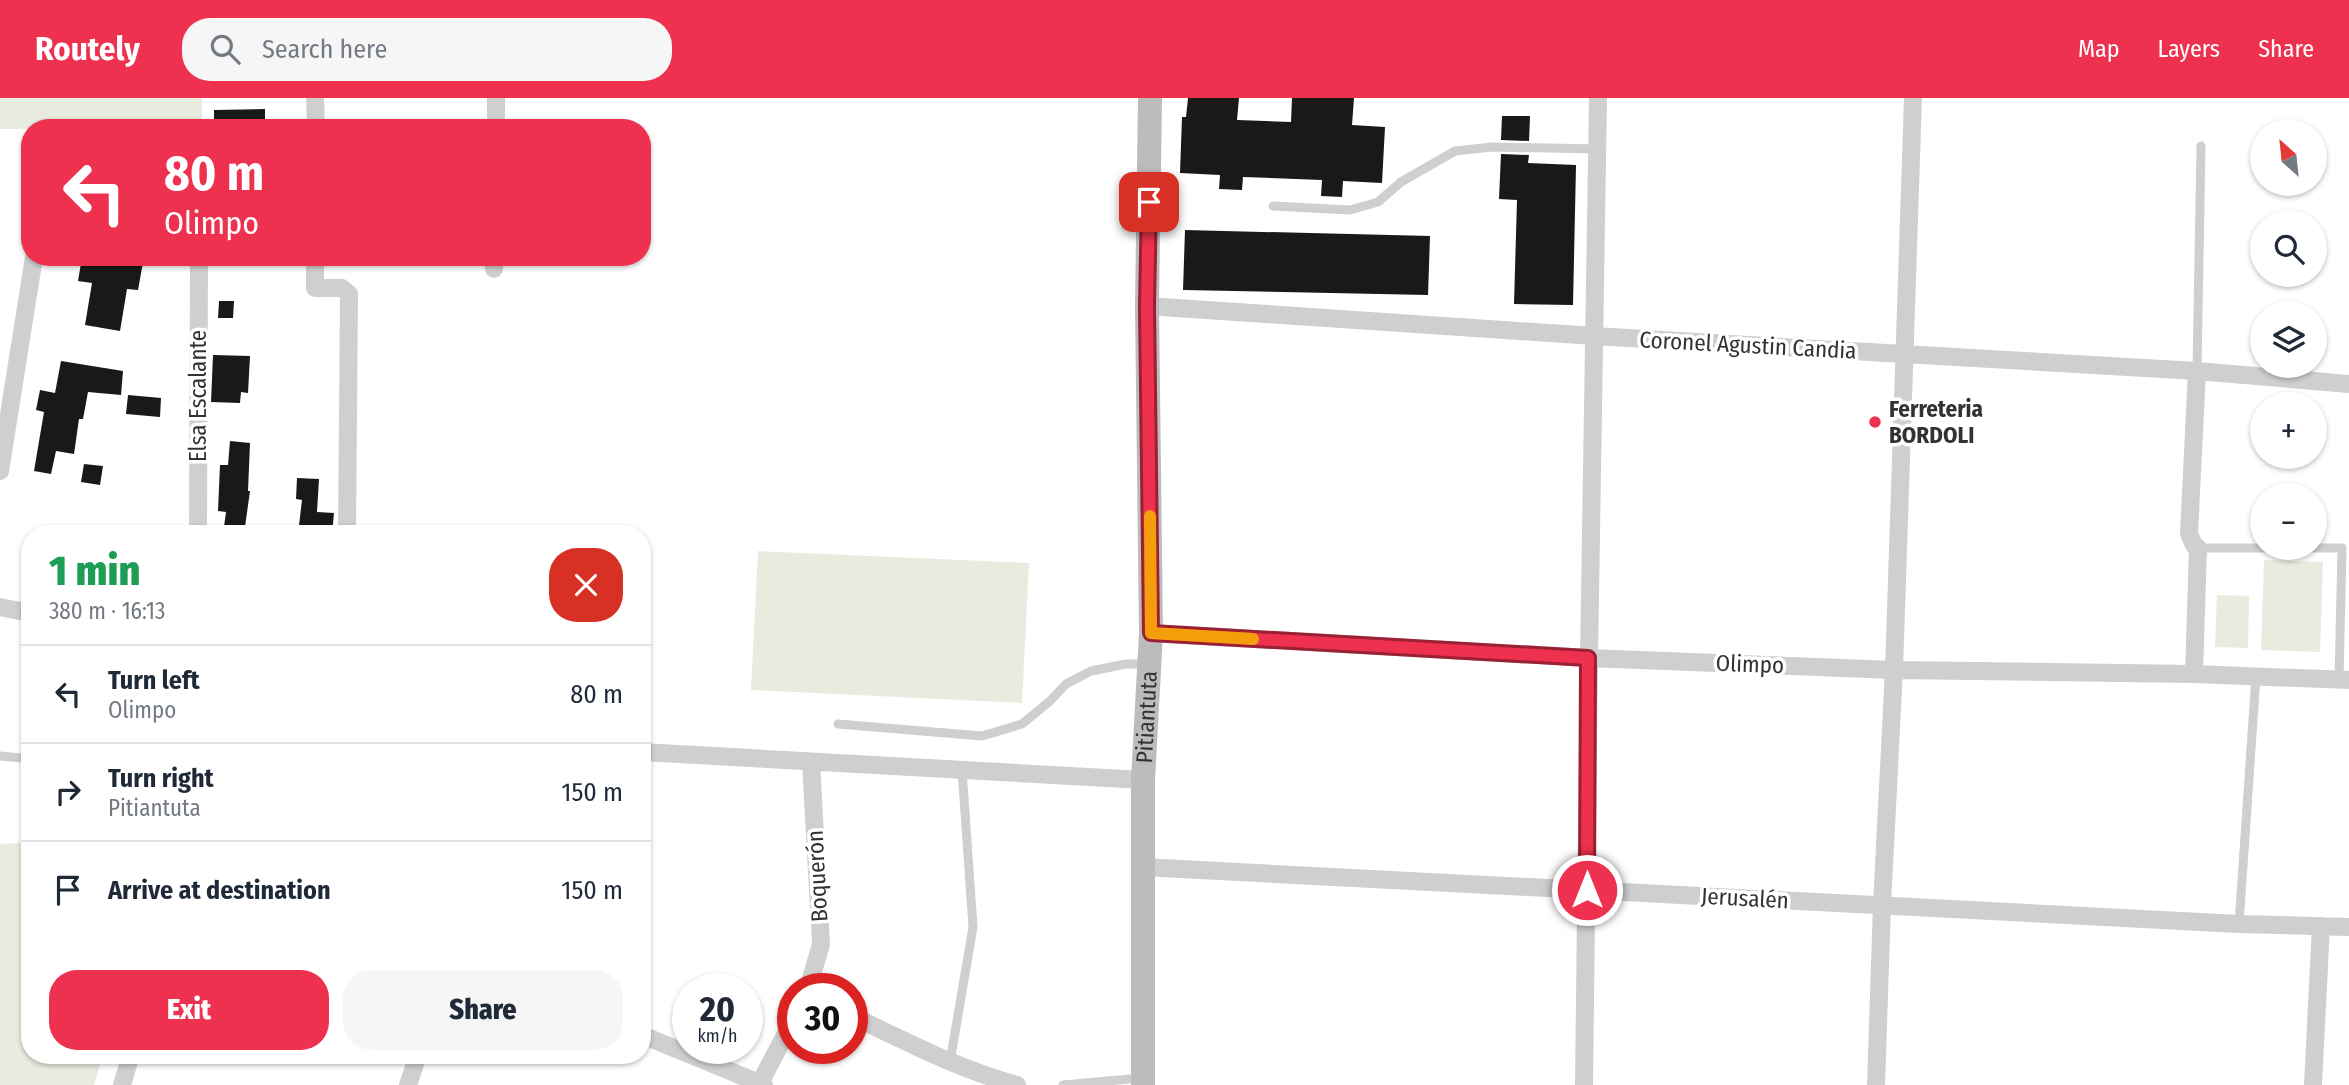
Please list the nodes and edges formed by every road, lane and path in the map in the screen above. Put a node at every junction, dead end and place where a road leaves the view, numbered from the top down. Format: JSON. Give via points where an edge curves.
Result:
{"nodes":[{"id":1,"x":315,"y":98,"type":"edge"},
{"id":2,"x":496,"y":98,"type":"edge"},
{"id":3,"x":1142,"y":98,"type":"edge"},
{"id":4,"x":1150,"y":98,"type":"edge"},
{"id":5,"x":1598,"y":98,"type":"edge"},
{"id":6,"x":1913,"y":98,"type":"edge"},
{"id":7,"x":316,"y":119,"type":"edge"},
{"id":8,"x":496,"y":119,"type":"edge"},
{"id":9,"x":2201,"y":146,"type":"dead end"},
{"id":10,"x":1598,"y":149,"type":"junction"},
{"id":11,"x":1273,"y":206,"type":"dead end"},
{"id":12,"x":33,"y":266,"type":"edge"},
{"id":13,"x":199,"y":266,"type":"edge"},
{"id":14,"x":316,"y":266,"type":"edge"},
{"id":15,"x":1147,"y":306,"type":"junction"},
{"id":16,"x":1594,"y":336,"type":"junction"},
{"id":17,"x":1904,"y":354,"type":"junction"},
{"id":18,"x":2197,"y":371,"type":"junction"},
{"id":19,"x":2349,"y":384,"type":"edge"},
{"id":20,"x":0,"y":471,"type":"edge"},
{"id":21,"x":198,"y":525,"type":"edge"},
{"id":22,"x":347,"y":525,"type":"edge"},
{"id":23,"x":2199,"y":548,"type":"junction"},
{"id":24,"x":0,"y":607,"type":"edge"},
{"id":25,"x":21,"y":611,"type":"edge"},
{"id":26,"x":1151,"y":633,"type":"junction"},
{"id":27,"x":1588,"y":658,"type":"junction"},
{"id":28,"x":1149,"y":664,"type":"junction"},
{"id":29,"x":1894,"y":670,"type":"junction"},
{"id":30,"x":2194,"y":674,"type":"junction"},
{"id":31,"x":2256,"y":676,"type":"junction"},
{"id":32,"x":2344,"y":680,"type":"edge"},
{"id":33,"x":838,"y":724,"type":"dead end"},
{"id":34,"x":651,"y":753,"type":"edge"},
{"id":35,"x":0,"y":756,"type":"edge"},
{"id":36,"x":21,"y":758,"type":"edge"},
{"id":37,"x":811,"y":762,"type":"junction"},
{"id":38,"x":962,"y":770,"type":"junction"},
{"id":39,"x":1143,"y":780,"type":"junction"},
{"id":40,"x":1142,"y":867,"type":"junction"},
{"id":41,"x":1587,"y":890,"type":"junction"},
{"id":42,"x":1882,"y":905,"type":"junction"},
{"id":43,"x":2239,"y":923,"type":"junction"},
{"id":44,"x":2321,"y":926,"type":"junction"},
{"id":45,"x":2349,"y":927,"type":"edge"},
{"id":46,"x":813,"y":973,"type":"edge"},
{"id":47,"x":868,"y":1024,"type":"edge"},
{"id":48,"x":651,"y":1039,"type":"edge"},
{"id":49,"x":777,"y":1053,"type":"edge"},
{"id":50,"x":950,"y":1062,"type":"junction"},
{"id":51,"x":128,"y":1064,"type":"edge"},
{"id":52,"x":415,"y":1064,"type":"edge"},
{"id":53,"x":1143,"y":1083,"type":"edge"},
{"id":54,"x":762,"y":1084,"type":"edge"},
{"id":55,"x":122,"y":1085,"type":"edge"},
{"id":56,"x":408,"y":1085,"type":"edge"},
{"id":57,"x":1017,"y":1085,"type":"edge"},
{"id":58,"x":1063,"y":1085,"type":"edge"},
{"id":59,"x":1584,"y":1085,"type":"edge"},
{"id":60,"x":1875,"y":1085,"type":"edge"},
{"id":61,"x":2313,"y":1085,"type":"edge"}],
"edges":[{"from":1,"to":7,"type":"street"},
{"from":2,"to":8,"type":"street"},
{"from":3,"to":4,"type":"street"},
{"from":4,"to":15,"type":"street","name":"Pitiantuta"},
{"from":5,"to":10,"type":"street"},
{"from":6,"to":17,"type":"street"},
{"from":9,"to":18,"type":"lane"},
{"from":10,"to":11,"type":"lane","via":[[1455,151],[1401,182],[1378,202],[1350,210]]},
{"from":10,"to":16,"type":"street"},
{"from":12,"to":20,"type":"street"},
{"from":13,"to":21,"type":"street","name":"Elsa Escalante"},
{"from":14,"to":22,"type":"street","via":[[315,289],[342,288],[349,294]]},
{"from":15,"to":16,"type":"street","name":"Coronel Agustin Candia"},
{"from":15,"to":26,"type":"street","name":"Pitiantuta"},
{"from":16,"to":17,"type":"street","name":"Coronel Agustin Candia"},
{"from":16,"to":27,"type":"street"},
{"from":17,"to":18,"type":"street","name":"Coronel Agustin Candia"},
{"from":17,"to":29,"type":"street"},
{"from":18,"to":19,"type":"street","name":"Coronel Agustin Candia"},
{"from":18,"to":23,"type":"street","via":[[2189,534]]},
{"from":23,"to":30,"type":"street"},
{"from":23,"to":32,"type":"lane","via":[[2342,548]]},
{"from":24,"to":25,"type":"street"},
{"from":26,"to":27,"type":"street","name":"Olimpo"},
{"from":26,"to":28,"type":"street","name":"Pitiantuta"},
{"from":27,"to":29,"type":"street","name":"Olimpo"},
{"from":27,"to":41,"type":"street"},
{"from":28,"to":33,"type":"lane","via":[[1091,671],[1066,684],[1022,724],[982,736]]},
{"from":28,"to":39,"type":"street","name":"Pitiantuta"},
{"from":29,"to":30,"type":"street","name":"Olimpo"},
{"from":29,"to":42,"type":"street"},
{"from":30,"to":31,"type":"street","name":"Olimpo"},
{"from":31,"to":32,"type":"street","name":"Olimpo"},
{"from":31,"to":43,"type":"lane"},
{"from":34,"to":37,"type":"street"},
{"from":35,"to":36,"type":"lane"},
{"from":37,"to":38,"type":"street"},
{"from":37,"to":46,"type":"street","name":"Boquerón","via":[[821,944]]},
{"from":38,"to":39,"type":"street"},
{"from":38,"to":50,"type":"lane","via":[[973,927]]},
{"from":39,"to":40,"type":"street","name":"Pitiantuta"},
{"from":40,"to":41,"type":"street","name":"Jerusalén"},
{"from":40,"to":53,"type":"street","name":"Pitiantuta"},
{"from":41,"to":42,"type":"street","name":"Jerusalén"},
{"from":41,"to":59,"type":"street"},
{"from":42,"to":43,"type":"street","name":"Jerusalén"},
{"from":42,"to":60,"type":"street"},
{"from":43,"to":44,"type":"street","name":"Jerusalén"},
{"from":44,"to":45,"type":"street","name":"Jerusalén"},
{"from":44,"to":61,"type":"street"},
{"from":47,"to":50,"type":"street"},
{"from":48,"to":54,"type":"street"},
{"from":49,"to":54,"type":"street"},
{"from":50,"to":57,"type":"street"},
{"from":51,"to":55,"type":"street"},
{"from":52,"to":56,"type":"street"},
{"from":53,"to":58,"type":"lane"}]}
